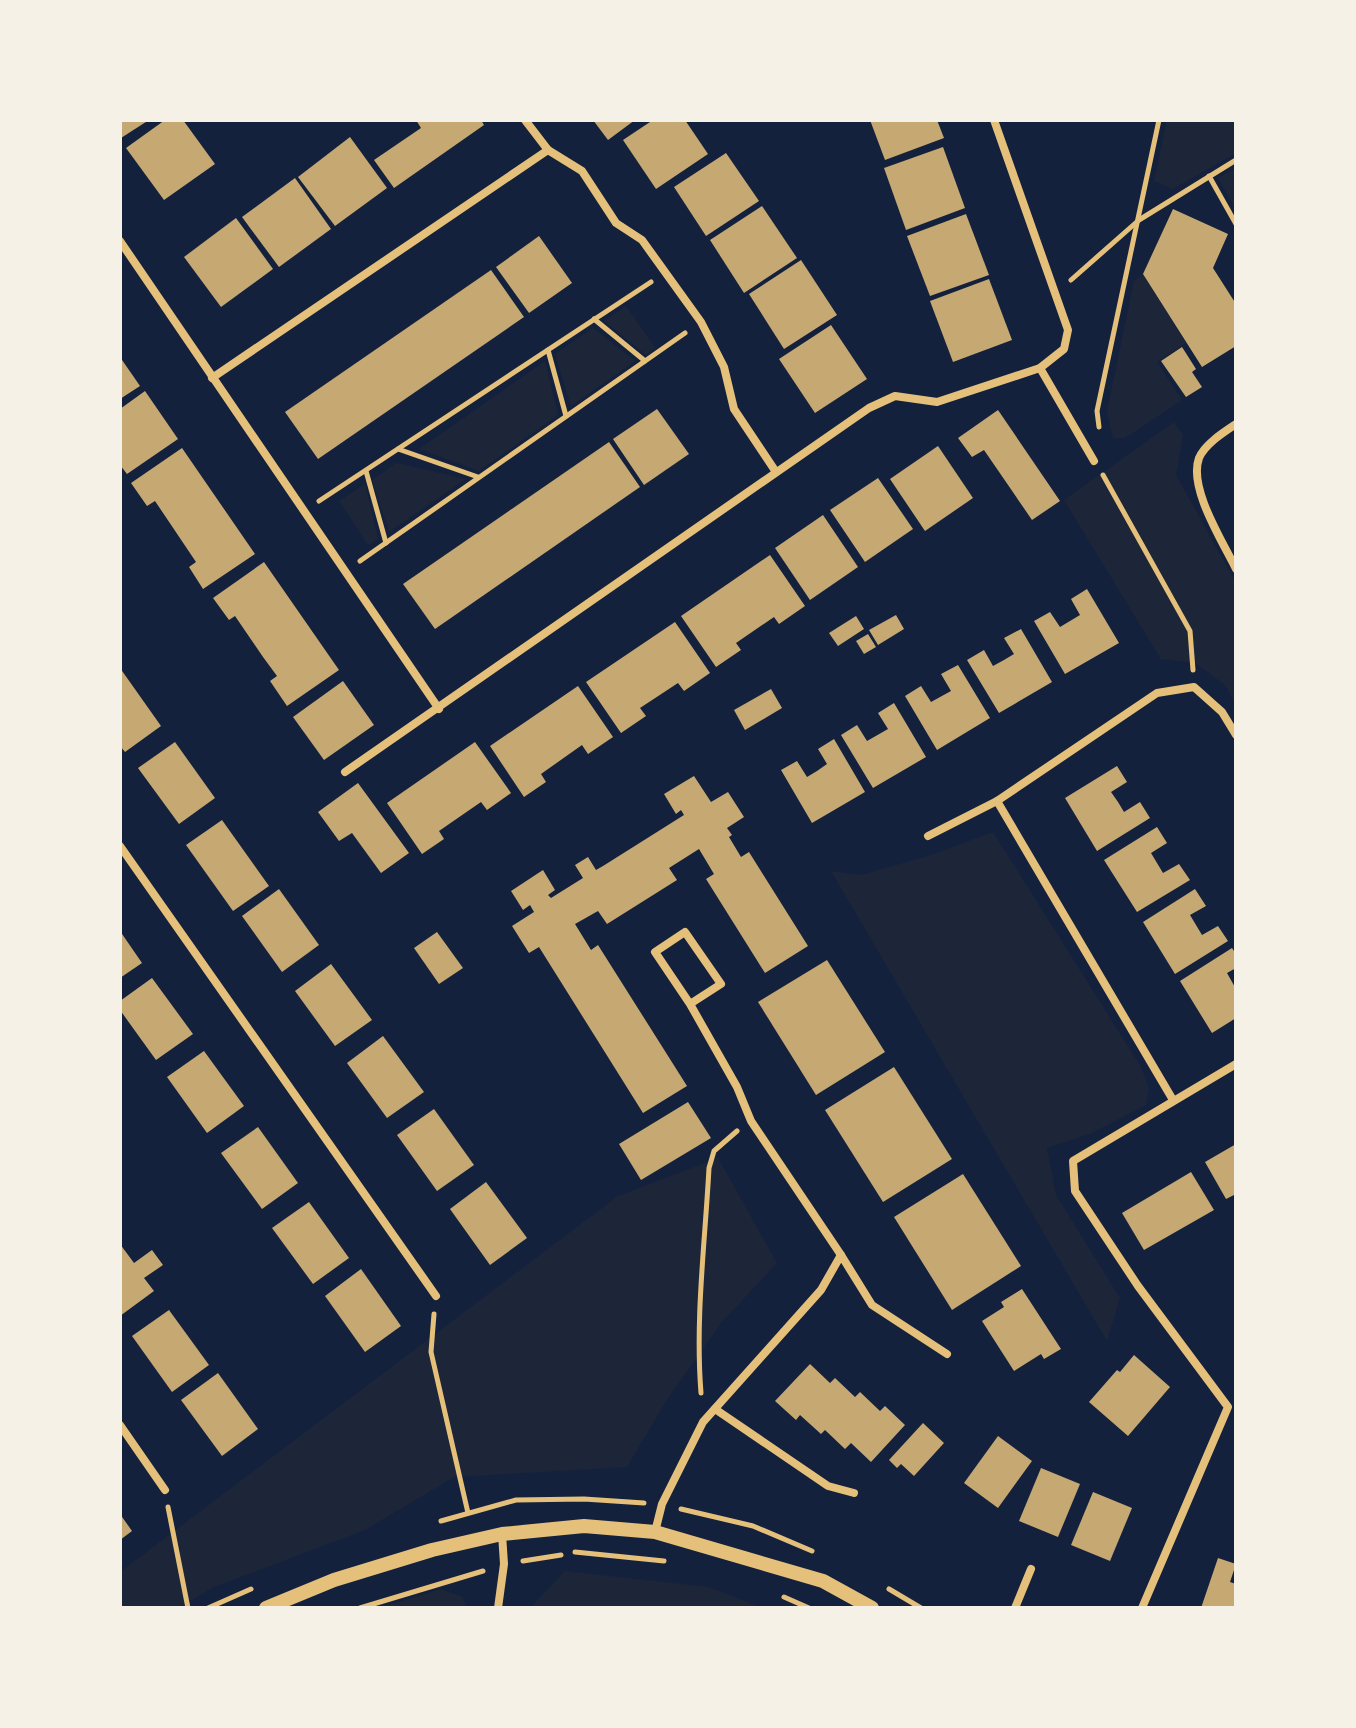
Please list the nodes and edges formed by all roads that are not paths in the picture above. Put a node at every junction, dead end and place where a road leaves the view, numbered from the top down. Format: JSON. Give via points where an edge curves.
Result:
{"nodes":[{"id":1,"x":525,"y":120,"type":"edge"},
{"id":2,"x":994,"y":120,"type":"edge"},
{"id":3,"x":548,"y":150,"type":"junction"},
{"id":4,"x":120,"y":241,"type":"edge"},
{"id":5,"x":1040,"y":368,"type":"junction"},
{"id":6,"x":212,"y":378,"type":"junction"},
{"id":7,"x":1236,"y":424,"type":"edge"},
{"id":8,"x":1094,"y":461,"type":"road end"},
{"id":9,"x":776,"y":472,"type":"junction"},
{"id":10,"x":1236,"y":569,"type":"edge"},
{"id":11,"x":439,"y":709,"type":"junction"},
{"id":12,"x":1236,"y":735,"type":"edge"},
{"id":13,"x":345,"y":772,"type":"dead end"},
{"id":14,"x":997,"y":801,"type":"junction"},
{"id":15,"x":928,"y":836,"type":"dead end"},
{"id":16,"x":120,"y":846,"type":"edge"},
{"id":17,"x":690,"y":1004,"type":"junction"},
{"id":18,"x":1236,"y":1064,"type":"edge"},
{"id":19,"x":1173,"y":1100,"type":"junction"},
{"id":20,"x":841,"y":1255,"type":"junction"},
{"id":21,"x":436,"y":1296,"type":"road end"},
{"id":22,"x":947,"y":1354,"type":"dead end"},
{"id":23,"x":1232,"y":1405,"type":"edge"},
{"id":24,"x":715,"y":1409,"type":"junction"},
{"id":25,"x":120,"y":1425,"type":"edge"},
{"id":26,"x":165,"y":1490,"type":"road end"},
{"id":27,"x":854,"y":1493,"type":"dead end"},
{"id":28,"x":655,"y":1532,"type":"junction"},
{"id":29,"x":502,"y":1534,"type":"junction"},
{"id":30,"x":1031,"y":1569,"type":"dead end"},
{"id":31,"x":823,"y":1581,"type":"junction"},
{"id":32,"x":266,"y":1608,"type":"edge"},
{"id":33,"x":498,"y":1608,"type":"edge"},
{"id":34,"x":862,"y":1608,"type":"edge"},
{"id":35,"x":872,"y":1608,"type":"edge"},
{"id":36,"x":1015,"y":1608,"type":"edge"},
{"id":37,"x":1142,"y":1608,"type":"edge"}],
"edges":[{"from":1,"to":3,"type":"street"},
{"from":2,"to":5,"type":"street","via":[[1068,330],[1064,349]]},
{"from":3,"to":6,"type":"street"},
{"from":3,"to":9,"type":"street","via":[[582,171],[616,223],[642,240],[666,272],[701,322],[724,367],[734,409]]},
{"from":4,"to":6,"type":"street"},
{"from":5,"to":8,"type":"street"},
{"from":5,"to":9,"type":"street","via":[[937,402],[895,396]]},
{"from":6,"to":11,"type":"street"},
{"from":7,"to":10,"type":"street","via":[[1199,457],[1197,487]]},
{"from":9,"to":11,"type":"street"},
{"from":11,"to":13,"type":"street"},
{"from":12,"to":14,"type":"street","via":[[1222,712],[1194,687],[1157,693]]},
{"from":14,"to":15,"type":"street"},
{"from":14,"to":19,"type":"street"},
{"from":16,"to":21,"type":"street"},
{"from":17,"to":17,"type":"street","via":[[655,952],[685,932],[721,984]]},
{"from":17,"to":20,"type":"street","via":[[748,1115]]},
{"from":18,"to":19,"type":"street"},
{"from":19,"to":23,"type":"street","via":[[1073,1161],[1075,1191],[1138,1286]]},
{"from":20,"to":22,"type":"street","via":[[872,1305]]},
{"from":20,"to":24,"type":"street","via":[[821,1290]]},
{"from":23,"to":37,"type":"street"},
{"from":24,"to":27,"type":"street","via":[[828,1486]]},
{"from":24,"to":28,"type":"street","via":[[703,1422],[662,1504]]},
{"from":25,"to":26,"type":"street"},
{"from":28,"to":29,"type":"street","via":[[584,1526]]},
{"from":28,"to":31,"type":"street"},
{"from":29,"to":32,"type":"street","via":[[334,1580]]},
{"from":29,"to":33,"type":"street"},
{"from":30,"to":36,"type":"street"},
{"from":31,"to":34,"type":"street"},
{"from":31,"to":35,"type":"street"}]}
